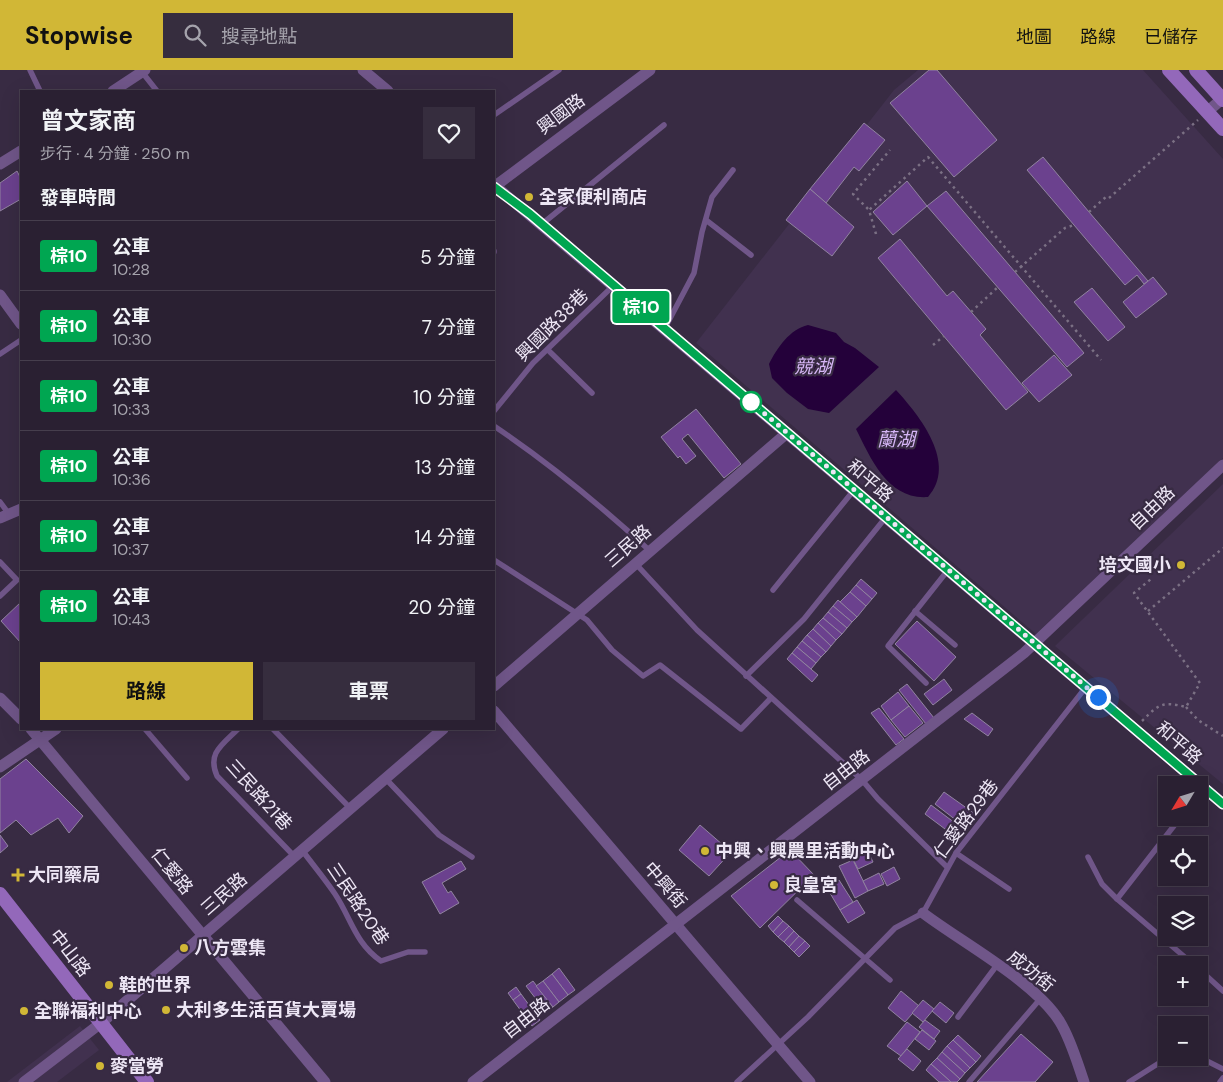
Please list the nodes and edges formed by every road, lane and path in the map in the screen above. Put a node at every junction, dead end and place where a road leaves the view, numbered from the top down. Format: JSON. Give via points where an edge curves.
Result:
{"nodes":[{"id":1,"x":30,"y":70,"type":"edge"},
{"id":2,"x":363,"y":70,"type":"edge"},
{"id":3,"x":559,"y":70,"type":"edge"},
{"id":4,"x":650,"y":70,"type":"edge"},
{"id":5,"x":1169,"y":70,"type":"edge"},
{"id":6,"x":1196,"y":70,"type":"edge"},
{"id":7,"x":143,"y":71,"type":"edge"},
{"id":8,"x":636,"y":74,"type":"edge"},
{"id":9,"x":40,"y":90,"type":"edge"},
{"id":10,"x":114,"y":90,"type":"edge"},
{"id":11,"x":156,"y":90,"type":"edge"},
{"id":12,"x":387,"y":90,"type":"edge"},
{"id":13,"x":1223,"y":100,"type":"edge"},
{"id":14,"x":1207,"y":112,"type":"junction"},
{"id":15,"x":495,"y":114,"type":"edge"},
{"id":16,"x":664,"y":124,"type":"dead end"},
{"id":17,"x":1191,"y":126,"type":"dead end"},
{"id":18,"x":1223,"y":129,"type":"edge"},
{"id":19,"x":890,"y":150,"type":"dead end"},
{"id":20,"x":20,"y":151,"type":"edge"},
{"id":21,"x":0,"y":164,"type":"edge"},
{"id":22,"x":733,"y":170,"type":"dead end"},
{"id":23,"x":495,"y":185,"type":"edge"},
{"id":24,"x":495,"y":187,"type":"edge"},
{"id":25,"x":869,"y":210,"type":"junction"},
{"id":26,"x":1089,"y":212,"type":"dead end"},
{"id":27,"x":706,"y":220,"type":"junction"},
{"id":28,"x":542,"y":224,"type":"junction"},
{"id":29,"x":1074,"y":225,"type":"dead end"},
{"id":30,"x":876,"y":234,"type":"dead end"},
{"id":31,"x":751,"y":255,"type":"dead end"},
{"id":32,"x":1022,"y":266,"type":"junction"},
{"id":33,"x":1015,"y":272,"type":"dead end"},
{"id":34,"x":614,"y":285,"type":"junction"},
{"id":35,"x":998,"y":288,"type":"dead end"},
{"id":36,"x":0,"y":295,"type":"edge"},
{"id":37,"x":971,"y":312,"type":"dead end"},
{"id":38,"x":20,"y":323,"type":"edge"},
{"id":39,"x":664,"y":328,"type":"junction"},
{"id":40,"x":944,"y":336,"type":"dead end"},
{"id":41,"x":20,"y":341,"type":"edge"},
{"id":42,"x":933,"y":345,"type":"dead end"},
{"id":43,"x":548,"y":350,"type":"junction"},
{"id":44,"x":0,"y":354,"type":"edge"},
{"id":45,"x":1101,"y":360,"type":"dead end"},
{"id":46,"x":592,"y":393,"type":"dead end"},
{"id":47,"x":495,"y":410,"type":"edge"},
{"id":48,"x":495,"y":427,"type":"edge"},
{"id":49,"x":787,"y":433,"type":"junction"},
{"id":50,"x":1223,"y":465,"type":"edge"},
{"id":51,"x":854,"y":490,"type":"junction"},
{"id":52,"x":0,"y":502,"type":"edge"},
{"id":53,"x":20,"y":509,"type":"edge"},
{"id":54,"x":4,"y":516,"type":"edge"},
{"id":55,"x":886,"y":517,"type":"junction"},
{"id":56,"x":1223,"y":548,"type":"edge"},
{"id":57,"x":649,"y":550,"type":"junction"},
{"id":58,"x":495,"y":561,"type":"edge"},
{"id":59,"x":0,"y":562,"type":"edge"},
{"id":60,"x":635,"y":563,"type":"junction"},
{"id":61,"x":948,"y":569,"type":"junction"},
{"id":62,"x":1151,"y":579,"type":"dead end"},
{"id":63,"x":773,"y":590,"type":"dead end"},
{"id":64,"x":0,"y":596,"type":"edge"},
{"id":65,"x":915,"y":611,"type":"junction"},
{"id":66,"x":1147,"y":611,"type":"junction"},
{"id":67,"x":577,"y":614,"type":"junction"},
{"id":68,"x":1035,"y":644,"type":"junction"},
{"id":69,"x":955,"y":645,"type":"dead end"},
{"id":70,"x":746,"y":676,"type":"junction"},
{"id":71,"x":926,"y":683,"type":"dead end"},
{"id":72,"x":495,"y":685,"type":"edge"},
{"id":73,"x":1086,"y":687,"type":"junction"},
{"id":74,"x":0,"y":698,"type":"edge"},
{"id":75,"x":771,"y":698,"type":"junction"},
{"id":76,"x":1186,"y":707,"type":"junction"},
{"id":77,"x":495,"y":712,"type":"edge"},
{"id":78,"x":20,"y":718,"type":"edge"},
{"id":79,"x":1134,"y":728,"type":"junction"},
{"id":80,"x":32,"y":730,"type":"edge"},
{"id":81,"x":54,"y":730,"type":"edge"},
{"id":82,"x":146,"y":730,"type":"edge"},
{"id":83,"x":237,"y":730,"type":"edge"},
{"id":84,"x":274,"y":730,"type":"edge"},
{"id":85,"x":442,"y":730,"type":"edge"},
{"id":86,"x":1223,"y":736,"type":"edge"},
{"id":87,"x":41,"y":739,"type":"junction"},
{"id":88,"x":0,"y":767,"type":"edge"},
{"id":89,"x":1185,"y":776,"type":"edge"},
{"id":90,"x":187,"y":778,"type":"dead end"},
{"id":91,"x":385,"y":778,"type":"junction"},
{"id":92,"x":862,"y":780,"type":"junction"},
{"id":93,"x":1208,"y":795,"type":"edge"},
{"id":94,"x":1223,"y":804,"type":"edge"},
{"id":95,"x":350,"y":808,"type":"junction"},
{"id":96,"x":1174,"y":826,"type":"edge"},
{"id":97,"x":298,"y":853,"type":"junction"},
{"id":98,"x":956,"y":853,"type":"junction"},
{"id":99,"x":472,"y":857,"type":"dead end"},
{"id":100,"x":1088,"y":857,"type":"dead end"},
{"id":101,"x":947,"y":868,"type":"junction"},
{"id":102,"x":1008,"y":889,"type":"dead end"},
{"id":103,"x":0,"y":894,"type":"edge"},
{"id":104,"x":1117,"y":899,"type":"junction"},
{"id":105,"x":798,"y":900,"type":"dead end"},
{"id":106,"x":923,"y":913,"type":"junction"},
{"id":107,"x":676,"y":924,"type":"junction"},
{"id":108,"x":202,"y":936,"type":"junction"},
{"id":109,"x":425,"y":952,"type":"dead end"},
{"id":110,"x":1184,"y":956,"type":"edge"},
{"id":111,"x":864,"y":960,"type":"junction"},
{"id":112,"x":997,"y":965,"type":"junction"},
{"id":113,"x":1208,"y":977,"type":"edge"},
{"id":114,"x":890,"y":980,"type":"dead end"},
{"id":115,"x":1223,"y":991,"type":"edge"},
{"id":116,"x":1041,"y":998,"type":"junction"},
{"id":117,"x":958,"y":1017,"type":"dead end"},
{"id":118,"x":101,"y":1023,"type":"junction"},
{"id":119,"x":779,"y":1044,"type":"junction"},
{"id":120,"x":1208,"y":1062,"type":"edge"},
{"id":121,"x":1158,"y":1064,"type":"edge"},
{"id":122,"x":1223,"y":1069,"type":"edge"},
{"id":123,"x":1223,"y":1078,"type":"edge"},
{"id":124,"x":24,"y":1082,"type":"edge"},
{"id":125,"x":147,"y":1082,"type":"edge"},
{"id":126,"x":325,"y":1082,"type":"edge"},
{"id":127,"x":473,"y":1082,"type":"edge"},
{"id":128,"x":737,"y":1082,"type":"edge"},
{"id":129,"x":810,"y":1082,"type":"edge"},
{"id":130,"x":969,"y":1082,"type":"edge"},
{"id":131,"x":1084,"y":1082,"type":"edge"},
{"id":132,"x":1129,"y":1082,"type":"edge"},
{"id":133,"x":1220,"y":1082,"type":"edge"}],
"edges":[{"from":1,"to":9,"type":"lane"},
{"from":2,"to":12,"type":"street"},
{"from":3,"to":15,"type":"lane"},
{"from":4,"to":8,"type":"street","name":"興國路"},
{"from":5,"to":14,"type":"main road"},
{"from":6,"to":13,"type":"main road"},
{"from":7,"to":10,"type":"street"},
{"from":7,"to":11,"type":"lane"},
{"from":8,"to":23,"type":"street","name":"興國路"},
{"from":13,"to":14,"type":"street"},
{"from":14,"to":18,"type":"main road"},
{"from":16,"to":28,"type":"lane"},
{"from":17,"to":26,"type":"path"},
{"from":19,"to":25,"type":"path","via":[[853,194]]},
{"from":20,"to":21,"type":"street"},
{"from":22,"to":27,"type":"lane","via":[[712,198]]},
{"from":24,"to":28,"type":"street","name":"和平路"},
{"from":25,"to":30,"type":"path"},
{"from":25,"to":32,"type":"path","via":[[928,157]]},
{"from":27,"to":31,"type":"lane"},
{"from":27,"to":39,"type":"lane","via":[[694,273]]},
{"from":28,"to":34,"type":"street","name":"和平路"},
{"from":29,"to":32,"type":"path","via":[[1065,228]]},
{"from":32,"to":33,"type":"path"},
{"from":32,"to":45,"type":"path"},
{"from":34,"to":39,"type":"street","name":"和平路"},
{"from":34,"to":43,"type":"lane","name":"興國路38巷"},
{"from":35,"to":37,"type":"path"},
{"from":36,"to":38,"type":"street"},
{"from":39,"to":49,"type":"street","name":"和平路"},
{"from":40,"to":42,"type":"path"},
{"from":41,"to":44,"type":"lane"},
{"from":43,"to":46,"type":"lane"},
{"from":43,"to":47,"type":"lane","name":"興國路38巷","via":[[533,363]]},
{"from":48,"to":57,"type":"lane","via":[[580,489]]},
{"from":49,"to":51,"type":"street","name":"和平路"},
{"from":49,"to":57,"type":"street","name":"三民路"},
{"from":50,"to":68,"type":"street","name":"自由路"},
{"from":51,"to":55,"type":"street","name":"和平路"},
{"from":51,"to":63,"type":"lane"},
{"from":52,"to":54,"type":"lane"},
{"from":53,"to":54,"type":"street"},
{"from":55,"to":61,"type":"street","name":"和平路"},
{"from":55,"to":70,"type":"lane","via":[[804,619]]},
{"from":56,"to":66,"type":"path"},
{"from":57,"to":60,"type":"street","name":"三民路"},
{"from":58,"to":67,"type":"lane"},
{"from":59,"to":64,"type":"lane","via":[[17,580]]},
{"from":60,"to":67,"type":"street","name":"三民路"},
{"from":60,"to":70,"type":"lane","via":[[697,630]]},
{"from":61,"to":65,"type":"lane"},
{"from":61,"to":68,"type":"street","name":"和平路"},
{"from":62,"to":66,"type":"path","via":[[1134,593]]},
{"from":65,"to":69,"type":"lane"},
{"from":65,"to":71,"type":"lane","via":[[888,646]]},
{"from":66,"to":76,"type":"path","via":[[1200,684]]},
{"from":67,"to":72,"type":"street","name":"三民路"},
{"from":67,"to":75,"type":"lane","via":[[643,676],[660,665],[741,729]]},
{"from":68,"to":73,"type":"street","name":"和平路"},
{"from":68,"to":92,"type":"street","name":"自由路"},
{"from":70,"to":75,"type":"lane"},
{"from":73,"to":79,"type":"street","name":"和平路"},
{"from":73,"to":98,"type":"lane","name":"仁愛路29巷"},
{"from":74,"to":78,"type":"street"},
{"from":75,"to":92,"type":"lane"},
{"from":76,"to":79,"type":"path","via":[[1170,703],[1159,705]]},
{"from":76,"to":86,"type":"path","via":[[1198,720]]},
{"from":77,"to":107,"type":"street","name":"中興街"},
{"from":79,"to":89,"type":"street","name":"和平路"},
{"from":80,"to":87,"type":"street","name":"仁愛路"},
{"from":81,"to":87,"type":"street"},
{"from":82,"to":90,"type":"lane"},
{"from":83,"to":97,"type":"lane","name":"三民路21巷","via":[[213,758],[217,776]]},
{"from":84,"to":95,"type":"lane"},
{"from":85,"to":91,"type":"street","name":"三民路"},
{"from":87,"to":88,"type":"street"},
{"from":87,"to":108,"type":"street","name":"仁愛路"},
{"from":91,"to":95,"type":"street","name":"三民路"},
{"from":91,"to":99,"type":"lane","via":[[439,835]]},
{"from":92,"to":101,"type":"lane"},
{"from":92,"to":107,"type":"street","name":"自由路"},
{"from":93,"to":94,"type":"street","name":"和平路"},
{"from":95,"to":97,"type":"street","name":"三民路"},
{"from":96,"to":104,"type":"lane"},
{"from":97,"to":108,"type":"street","name":"三民路"},
{"from":97,"to":109,"type":"lane","name":"三民路20巷","via":[[336,896],[347,920],[374,957],[381,961],[408,952]]},
{"from":98,"to":101,"type":"lane","name":"仁愛路29巷"},
{"from":98,"to":102,"type":"lane"},
{"from":100,"to":104,"type":"lane","via":[[1102,884]]},
{"from":101,"to":106,"type":"lane","name":"仁愛路29巷"},
{"from":103,"to":118,"type":"main road","name":"中山路"},
{"from":104,"to":110,"type":"lane"},
{"from":105,"to":111,"type":"lane"},
{"from":106,"to":111,"type":"lane","via":[[896,928]]},
{"from":106,"to":112,"type":"street","name":"成功街"},
{"from":107,"to":119,"type":"street","name":"中興街"},
{"from":107,"to":127,"type":"street","name":"自由路"},
{"from":108,"to":118,"type":"street","name":"三民路"},
{"from":108,"to":126,"type":"street","name":"仁愛路"},
{"from":111,"to":114,"type":"lane"},
{"from":111,"to":119,"type":"lane"},
{"from":112,"to":116,"type":"street","name":"成功街"},
{"from":112,"to":117,"type":"lane"},
{"from":113,"to":115,"type":"lane"},
{"from":116,"to":130,"type":"lane"},
{"from":116,"to":131,"type":"street","name":"成功街","via":[[1060,1021]]},
{"from":118,"to":124,"type":"street","name":"三民路"},
{"from":118,"to":125,"type":"main road","name":"中山路"},
{"from":119,"to":128,"type":"lane"},
{"from":119,"to":129,"type":"street","name":"中興街"},
{"from":120,"to":122,"type":"lane"},
{"from":121,"to":132,"type":"lane"},
{"from":123,"to":133,"type":"lane"}]}
